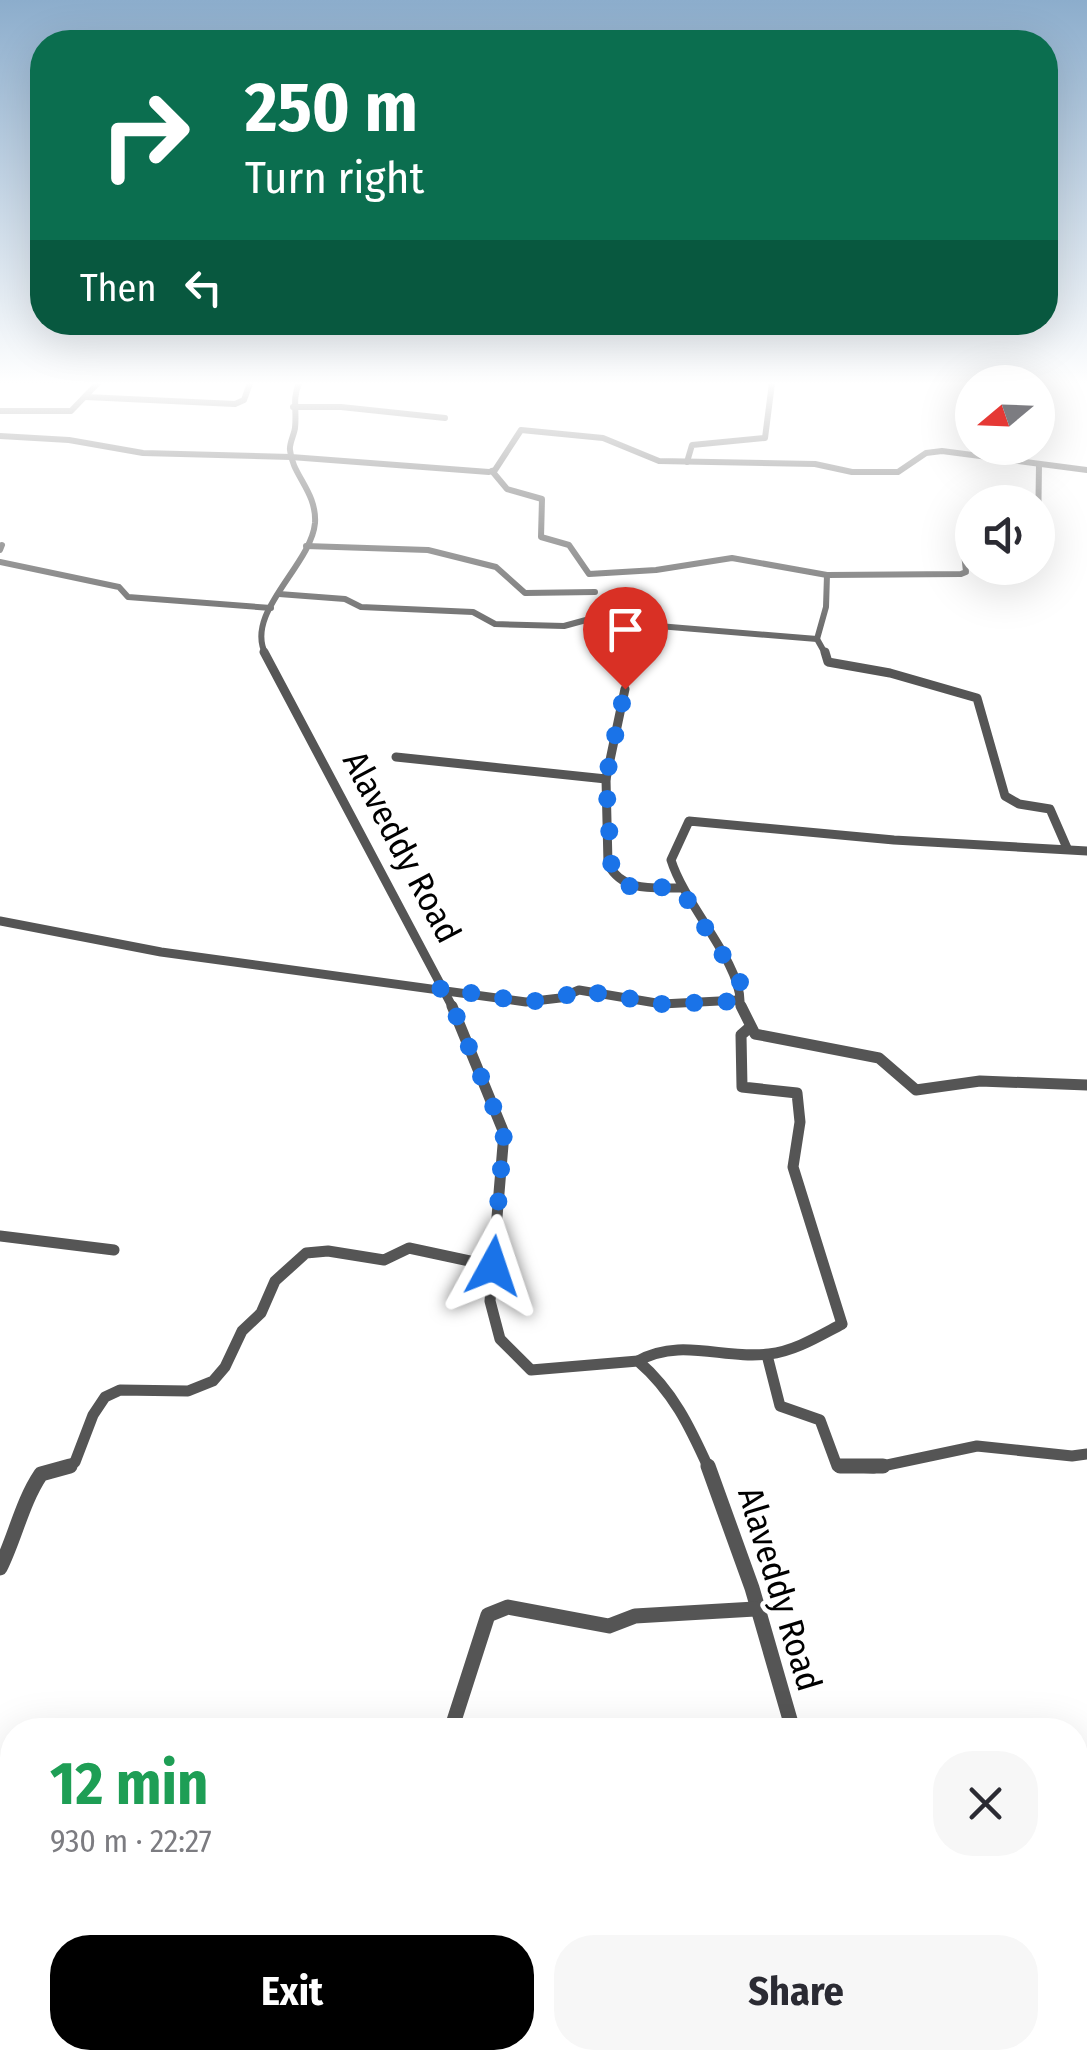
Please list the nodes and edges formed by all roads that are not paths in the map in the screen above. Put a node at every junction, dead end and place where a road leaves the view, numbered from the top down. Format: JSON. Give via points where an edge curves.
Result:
{"nodes":[{"id":1,"x":303,"y":480,"type":"edge"},
{"id":2,"x":500,"y":480,"type":"edge"},
{"id":3,"x":306,"y":546,"type":"junction"},
{"id":4,"x":0,"y":562,"type":"edge"},
{"id":5,"x":955,"y":574,"type":"edge"},
{"id":6,"x":827,"y":575,"type":"junction"},
{"id":7,"x":595,"y":592,"type":"dead end"},
{"id":8,"x":279,"y":594,"type":"junction"},
{"id":9,"x":271,"y":608,"type":"junction"},
{"id":10,"x":817,"y":639,"type":"junction"},
{"id":11,"x":625,"y":689,"type":"dead end"},
{"id":12,"x":396,"y":757,"type":"dead end"},
{"id":13,"x":606,"y":779,"type":"junction"},
{"id":14,"x":1067,"y":848,"type":"junction"},
{"id":15,"x":1087,"y":851,"type":"edge"},
{"id":16,"x":680,"y":888,"type":"junction"},
{"id":17,"x":0,"y":921,"type":"edge"},
{"id":18,"x":440,"y":988,"type":"junction"},
{"id":19,"x":740,"y":1001,"type":"junction"},
{"id":20,"x":749,"y":1028,"type":"junction"},
{"id":21,"x":1087,"y":1085,"type":"edge"},
{"id":22,"x":0,"y":1236,"type":"edge"},
{"id":23,"x":114,"y":1250,"type":"dead end"},
{"id":24,"x":493,"y":1266,"type":"junction"},
{"id":25,"x":768,"y":1355,"type":"junction"},
{"id":26,"x":638,"y":1361,"type":"junction"},
{"id":27,"x":1087,"y":1454,"type":"edge"},
{"id":28,"x":0,"y":1568,"type":"edge"},
{"id":29,"x":756,"y":1609,"type":"junction"},
{"id":30,"x":454,"y":1718,"type":"edge"},
{"id":31,"x":789,"y":1718,"type":"edge"}],
"edges":[{"from":1,"to":3,"type":"street","name":"Alaveddy Road","via":[[315,525]]},
{"from":2,"to":6,"type":"street","via":[[542,499],[541,536],[570,545],[589,574],[732,558]]},
{"from":3,"to":7,"type":"street","via":[[428,550],[496,567],[525,593]]},
{"from":3,"to":8,"type":"street","name":"Alaveddy Road"},
{"from":4,"to":9,"type":"street","via":[[119,587],[128,596]]},
{"from":5,"to":6,"type":"street"},
{"from":6,"to":10,"type":"street"},
{"from":8,"to":9,"type":"street","name":"Alaveddy Road"},
{"from":8,"to":10,"type":"street","via":[[345,599],[361,607],[472,612],[495,624],[564,626],[586,620]]},
{"from":9,"to":18,"type":"street","name":"Alaveddy Road","via":[[260,644]]},
{"from":10,"to":14,"type":"street","via":[[828,662],[977,698],[1005,796],[1050,809]]},
{"from":11,"to":13,"type":"street"},
{"from":12,"to":13,"type":"street"},
{"from":13,"to":16,"type":"street","via":[[612,875],[628,886]]},
{"from":14,"to":15,"type":"street"},
{"from":14,"to":16,"type":"street","via":[[690,822],[671,860]]},
{"from":16,"to":19,"type":"street","via":[[740,982]]},
{"from":17,"to":18,"type":"street","via":[[161,952]]},
{"from":18,"to":19,"type":"street","via":[[526,1002],[579,990],[662,1004]]},
{"from":18,"to":24,"type":"street","name":"Alaveddy Road","via":[[504,1133]]},
{"from":19,"to":20,"type":"street"},
{"from":20,"to":21,"type":"street","via":[[880,1058],[916,1090],[948,1080]]},
{"from":20,"to":25,"type":"street","via":[[741,1035],[742,1087],[797,1093],[793,1167],[842,1324]]},
{"from":22,"to":23,"type":"street"},
{"from":24,"to":26,"type":"street","name":"Alaveddy Road","via":[[490,1300],[500,1339],[532,1370]]},
{"from":24,"to":28,"type":"street","via":[[409,1248],[384,1260],[306,1254],[275,1281],[213,1381],[188,1391],[120,1390],[105,1397],[75,1462],[41,1474],[31,1489]]},
{"from":25,"to":26,"type":"street","via":[[666,1350]]},
{"from":25,"to":27,"type":"street","via":[[780,1406],[820,1420],[837,1466],[861,1471],[905,1465],[978,1446]]},
{"from":26,"to":29,"type":"street","name":"Alaveddy Road","via":[[680,1401],[712,1472]]},
{"from":29,"to":30,"type":"street","via":[[635,1616],[608,1626],[495,1610]]},
{"from":29,"to":31,"type":"street","name":"Alaveddy Road"}]}
